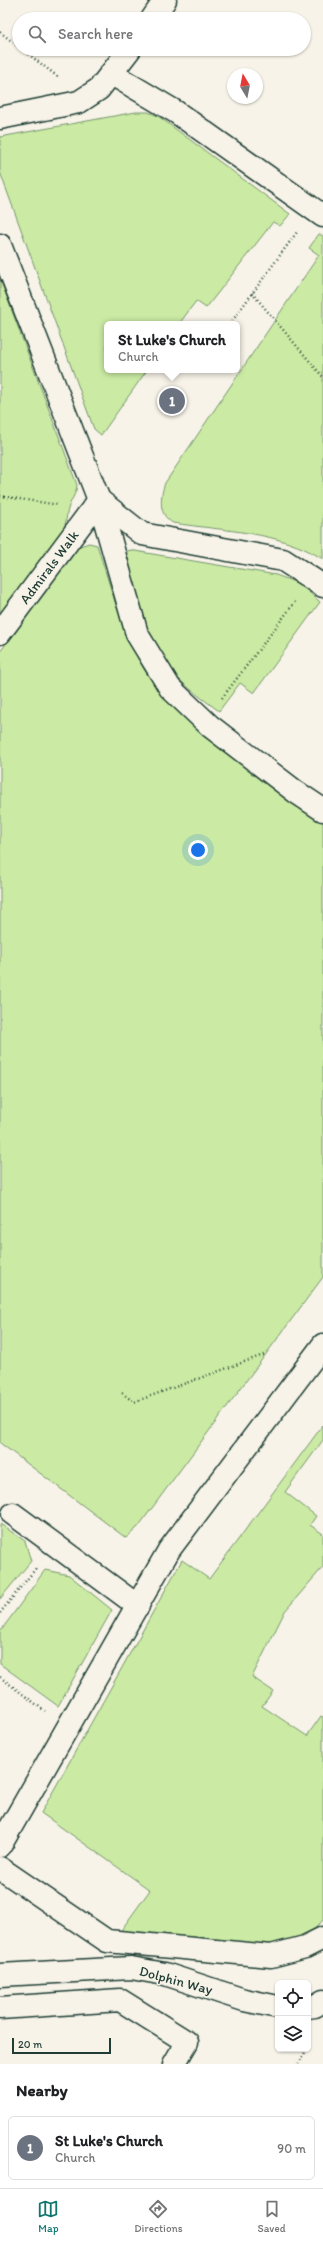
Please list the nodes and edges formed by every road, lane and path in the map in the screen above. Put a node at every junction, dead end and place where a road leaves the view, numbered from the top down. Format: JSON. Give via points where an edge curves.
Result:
{"nodes":[{"id":1,"x":165,"y":0,"type":"edge"},
{"id":2,"x":157,"y":12,"type":"edge"},
{"id":3,"x":0,"y":32,"type":"edge"},
{"id":4,"x":12,"y":41,"type":"edge"},
{"id":5,"x":31,"y":56,"type":"edge"},
{"id":6,"x":125,"y":56,"type":"edge"},
{"id":7,"x":112,"y":74,"type":"junction"},
{"id":8,"x":62,"y":81,"type":"dead end"},
{"id":9,"x":0,"y":118,"type":"edge"},
{"id":10,"x":318,"y":212,"type":"edge"},
{"id":11,"x":0,"y":245,"type":"edge"},
{"id":12,"x":252,"y":293,"type":"junction"},
{"id":13,"x":232,"y":321,"type":"edge"},
{"id":14,"x":323,"y":377,"type":"edge"},
{"id":15,"x":0,"y":496,"type":"edge"},
{"id":16,"x":99,"y":500,"type":"junction"},
{"id":17,"x":318,"y":582,"type":"edge"},
{"id":18,"x":0,"y":633,"type":"edge"},
{"id":19,"x":205,"y":721,"type":"junction"},
{"id":20,"x":323,"y":810,"type":"edge"},
{"id":21,"x":323,"y":1345,"type":"edge"},
{"id":22,"x":266,"y":1354,"type":"dead end"},
{"id":23,"x":122,"y":1393,"type":"dead end"},
{"id":24,"x":13,"y":1514,"type":"dead end"},
{"id":25,"x":54,"y":1544,"type":"junction"},
{"id":26,"x":138,"y":1606,"type":"junction"},
{"id":27,"x":0,"y":1613,"type":"edge"},
{"id":28,"x":0,"y":1677,"type":"edge"},
{"id":29,"x":67,"y":1728,"type":"junction"},
{"id":30,"x":0,"y":1846,"type":"edge"},
{"id":31,"x":0,"y":1868,"type":"edge"},
{"id":32,"x":323,"y":1938,"type":"edge"},
{"id":33,"x":0,"y":1975,"type":"edge"},
{"id":34,"x":323,"y":2001,"type":"edge"},
{"id":35,"x":275,"y":2006,"type":"edge"},
{"id":36,"x":311,"y":2006,"type":"edge"},
{"id":37,"x":0,"y":2008,"type":"edge"},
{"id":38,"x":305,"y":2052,"type":"edge"},
{"id":39,"x":174,"y":2064,"type":"edge"},
{"id":40,"x":298,"y":2064,"type":"edge"}],
"edges":[{"from":1,"to":2,"type":"lane"},
{"from":3,"to":4,"type":"path"},
{"from":5,"to":8,"type":"path"},
{"from":6,"to":7,"type":"lane"},
{"from":7,"to":9,"type":"lane","via":[[99,89],[79,102]]},
{"from":7,"to":10,"type":"lane","via":[[166,106]]},
{"from":10,"to":12,"type":"path"},
{"from":11,"to":16,"type":"lane"},
{"from":12,"to":13,"type":"path"},
{"from":12,"to":14,"type":"path"},
{"from":15,"to":16,"type":"path","via":[[68,507]]},
{"from":16,"to":17,"type":"lane","via":[[142,534],[283,560]]},
{"from":16,"to":18,"type":"lane","name":"Admirals Walk"},
{"from":16,"to":19,"type":"lane","via":[[137,634],[170,688]]},
{"from":17,"to":19,"type":"path"},
{"from":19,"to":20,"type":"lane"},
{"from":21,"to":26,"type":"lane","via":[[169,1550]]},
{"from":22,"to":23,"type":"path","via":[[134,1402]]},
{"from":24,"to":25,"type":"lane"},
{"from":25,"to":26,"type":"lane"},
{"from":25,"to":27,"type":"path"},
{"from":26,"to":29,"type":"lane"},
{"from":28,"to":29,"type":"path"},
{"from":29,"to":30,"type":"lane"},
{"from":31,"to":32,"type":"lane","via":[[107,1941],[271,1956],[305,1947]]},
{"from":33,"to":35,"type":"lane","name":"Dolphin Way","via":[[131,1968],[165,1974],[244,2000]]},
{"from":34,"to":36,"type":"lane"},
{"from":37,"to":39,"type":"lane","via":[[120,2000],[187,2042]]},
{"from":38,"to":40,"type":"path"}]}
